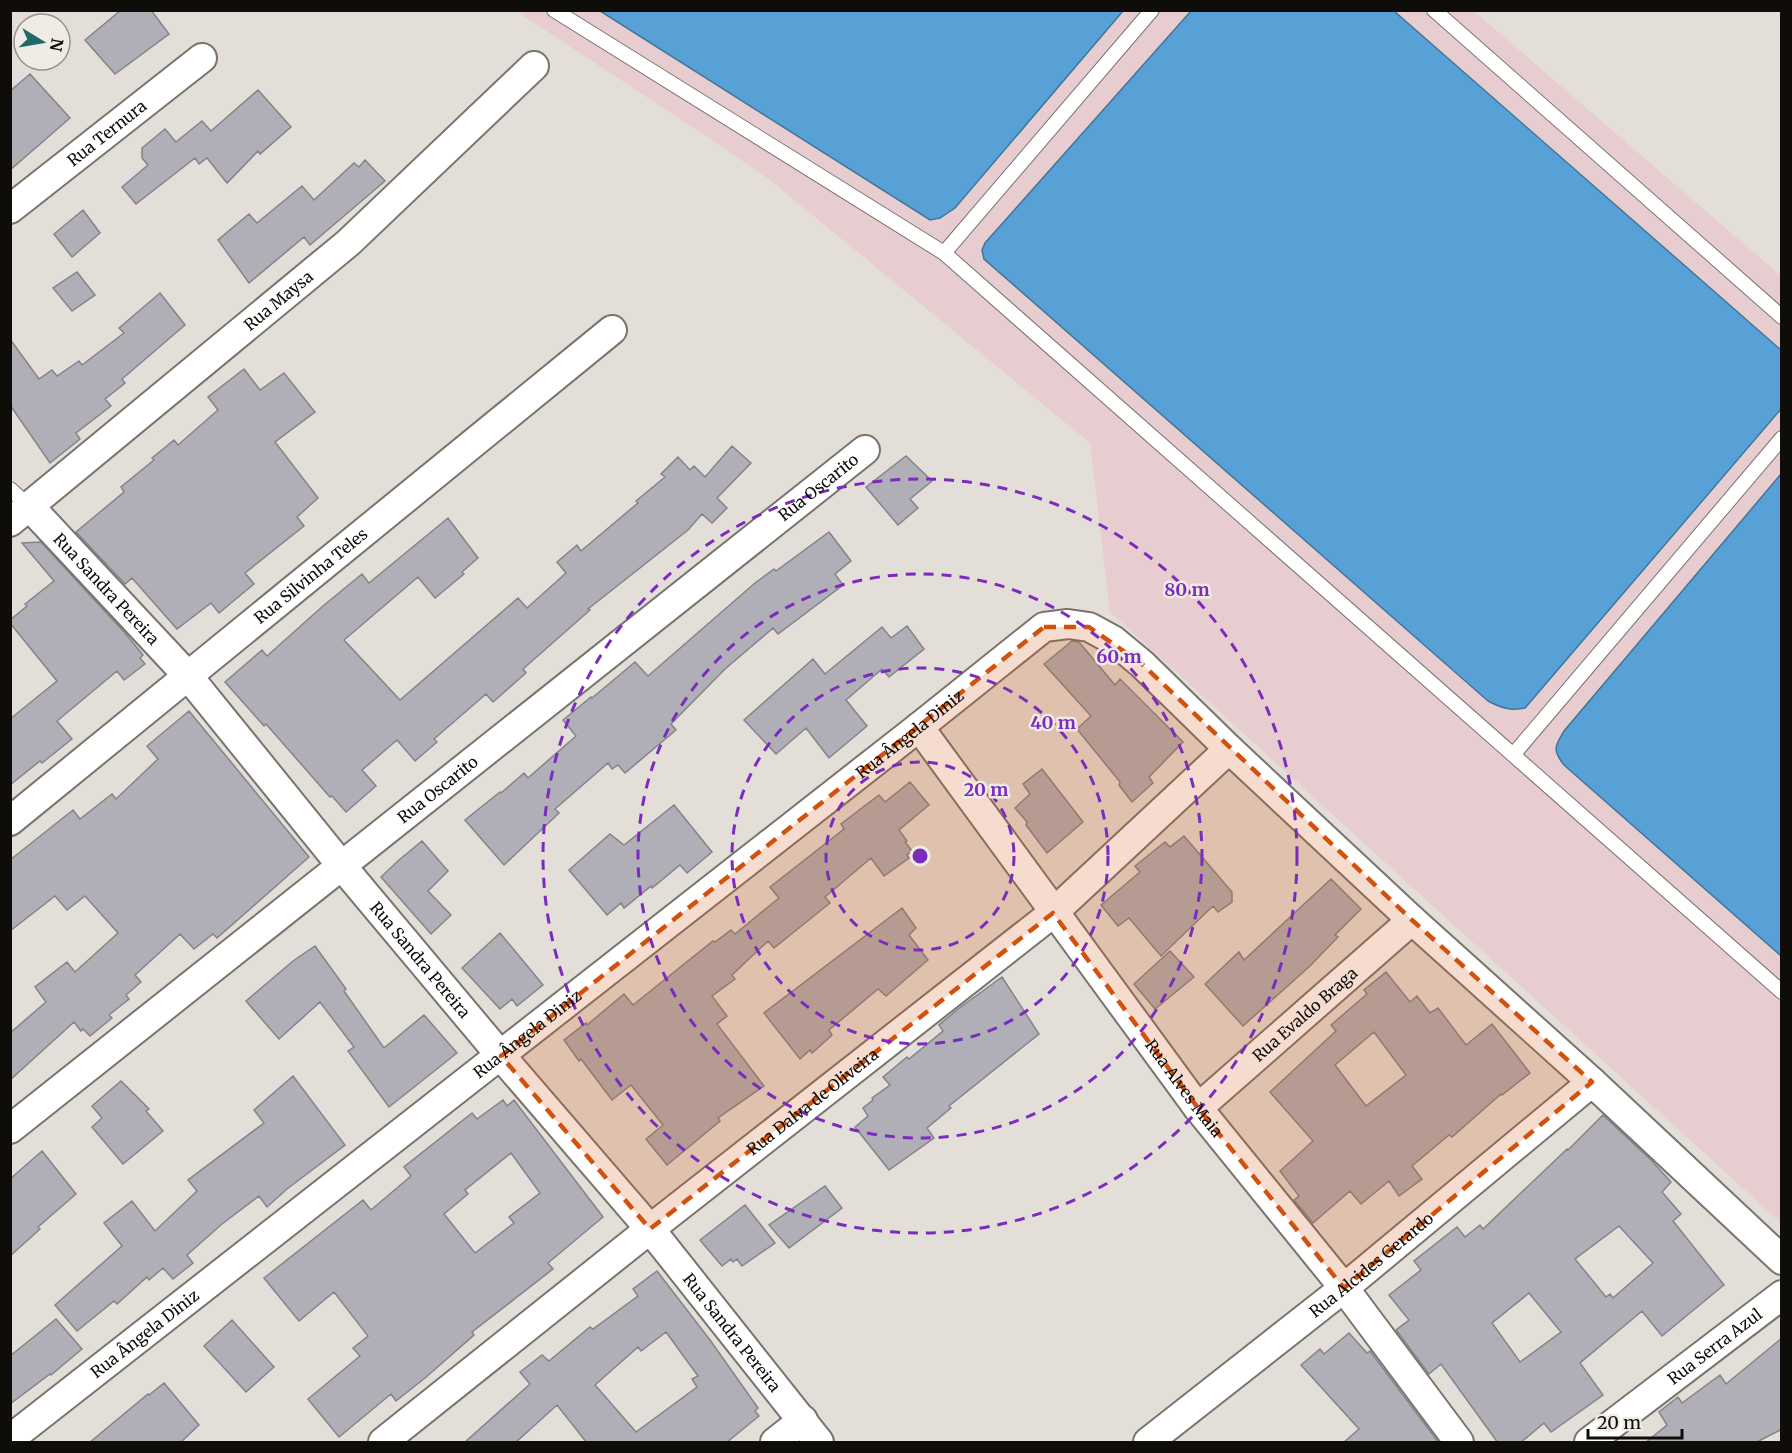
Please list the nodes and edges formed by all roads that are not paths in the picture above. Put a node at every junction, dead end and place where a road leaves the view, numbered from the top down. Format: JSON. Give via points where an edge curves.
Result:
{"nodes":[{"id":1,"x":554,"y":10,"type":"edge"},
{"id":2,"x":1152,"y":10,"type":"edge"},
{"id":3,"x":1434,"y":10,"type":"edge"},
{"id":4,"x":202,"y":58,"type":"dead end"},
{"id":5,"x":534,"y":66,"type":"dead end"},
{"id":6,"x":10,"y":208,"type":"edge"},
{"id":7,"x":944,"y":253,"type":"junction"},
{"id":8,"x":1782,"y":317,"type":"edge"},
{"id":9,"x":612,"y":330,"type":"dead end"},
{"id":10,"x":1782,"y":438,"type":"edge"},
{"id":11,"x":866,"y":450,"type":"dead end"},
{"id":12,"x":17,"y":506,"type":"edge"},
{"id":13,"x":188,"y":676,"type":"junction"},
{"id":14,"x":919,"y":727,"type":"junction"},
{"id":15,"x":1229,"y":749,"type":"junction"},
{"id":16,"x":1513,"y":755,"type":"junction"},
{"id":17,"x":10,"y":821,"type":"edge"},
{"id":18,"x":341,"y":865,"type":"junction"},
{"id":19,"x":1053,"y":913,"type":"junction"},
{"id":20,"x":1412,"y":920,"type":"junction"},
{"id":21,"x":1782,"y":992,"type":"edge"},
{"id":22,"x":501,"y":1056,"type":"junction"},
{"id":23,"x":1592,"y":1082,"type":"junction"},
{"id":24,"x":1198,"y":1107,"type":"junction"},
{"id":25,"x":10,"y":1129,"type":"edge"},
{"id":26,"x":650,"y":1228,"type":"junction"},
{"id":27,"x":1782,"y":1260,"type":"edge"},
{"id":28,"x":1344,"y":1288,"type":"junction"},
{"id":29,"x":1782,"y":1295,"type":"edge"},
{"id":30,"x":803,"y":1420,"type":"junction"},
{"id":31,"x":10,"y":1440,"type":"edge"},
{"id":32,"x":383,"y":1443,"type":"edge"},
{"id":33,"x":775,"y":1443,"type":"edge"},
{"id":34,"x":819,"y":1443,"type":"edge"},
{"id":35,"x":1148,"y":1443,"type":"edge"},
{"id":36,"x":1459,"y":1443,"type":"edge"},
{"id":37,"x":1589,"y":1443,"type":"edge"}],
"edges":[{"from":1,"to":7,"type":"lane"},
{"from":2,"to":7,"type":"lane"},
{"from":3,"to":8,"type":"lane"},
{"from":4,"to":6,"type":"street","name":"Rua Ternura"},
{"from":5,"to":12,"type":"street","name":"Rua Maysa","via":[[348,243]]},
{"from":7,"to":16,"type":"lane"},
{"from":9,"to":13,"type":"street","name":"Rua Silvinha Teles"},
{"from":10,"to":16,"type":"lane"},
{"from":11,"to":18,"type":"street","name":"Rua Oscarito"},
{"from":12,"to":13,"type":"street","name":"Rua Sandra Pereira"},
{"from":13,"to":17,"type":"street","name":"Rua Silvinha Teles"},
{"from":13,"to":18,"type":"street","name":"Rua Sandra Pereira"},
{"from":14,"to":15,"type":"street","name":"Rua Ângela Diniz","via":[[1044,627],[1068,624],[1089,627],[1113,640]]},
{"from":14,"to":19,"type":"street","name":"Rua Alves Maia"},
{"from":14,"to":22,"type":"street","name":"Rua Ângela Diniz"},
{"from":15,"to":19,"type":"street","name":"Rua Dalva de Oliveira"},
{"from":15,"to":20,"type":"street"},
{"from":16,"to":21,"type":"lane"},
{"from":18,"to":22,"type":"street","name":"Rua Sandra Pereira"},
{"from":18,"to":25,"type":"street","name":"Rua Oscarito"},
{"from":19,"to":24,"type":"street","name":"Rua Alves Maia"},
{"from":19,"to":26,"type":"street","name":"Rua Dalva de Oliveira"},
{"from":20,"to":23,"type":"street"},
{"from":20,"to":24,"type":"street","name":"Rua Evaldo Braga"},
{"from":22,"to":26,"type":"street","name":"Rua Sandra Pereira"},
{"from":22,"to":31,"type":"street","name":"Rua Ângela Diniz"},
{"from":23,"to":27,"type":"street"},
{"from":23,"to":28,"type":"street","name":"Rua Alcides Gerardo"},
{"from":24,"to":28,"type":"street","name":"Rua Alves Maia"},
{"from":26,"to":30,"type":"street","name":"Rua Sandra Pereira"},
{"from":26,"to":32,"type":"street","name":"Rua Dalva de Oliveira"},
{"from":28,"to":35,"type":"street","name":"Rua Alcides Gerardo"},
{"from":28,"to":36,"type":"street","name":"Rua Alves Maia"},
{"from":29,"to":37,"type":"street","name":"Rua Serra Azul"},
{"from":30,"to":33,"type":"street"},
{"from":30,"to":34,"type":"street","name":"Rua Sandra Pereira"}]}
